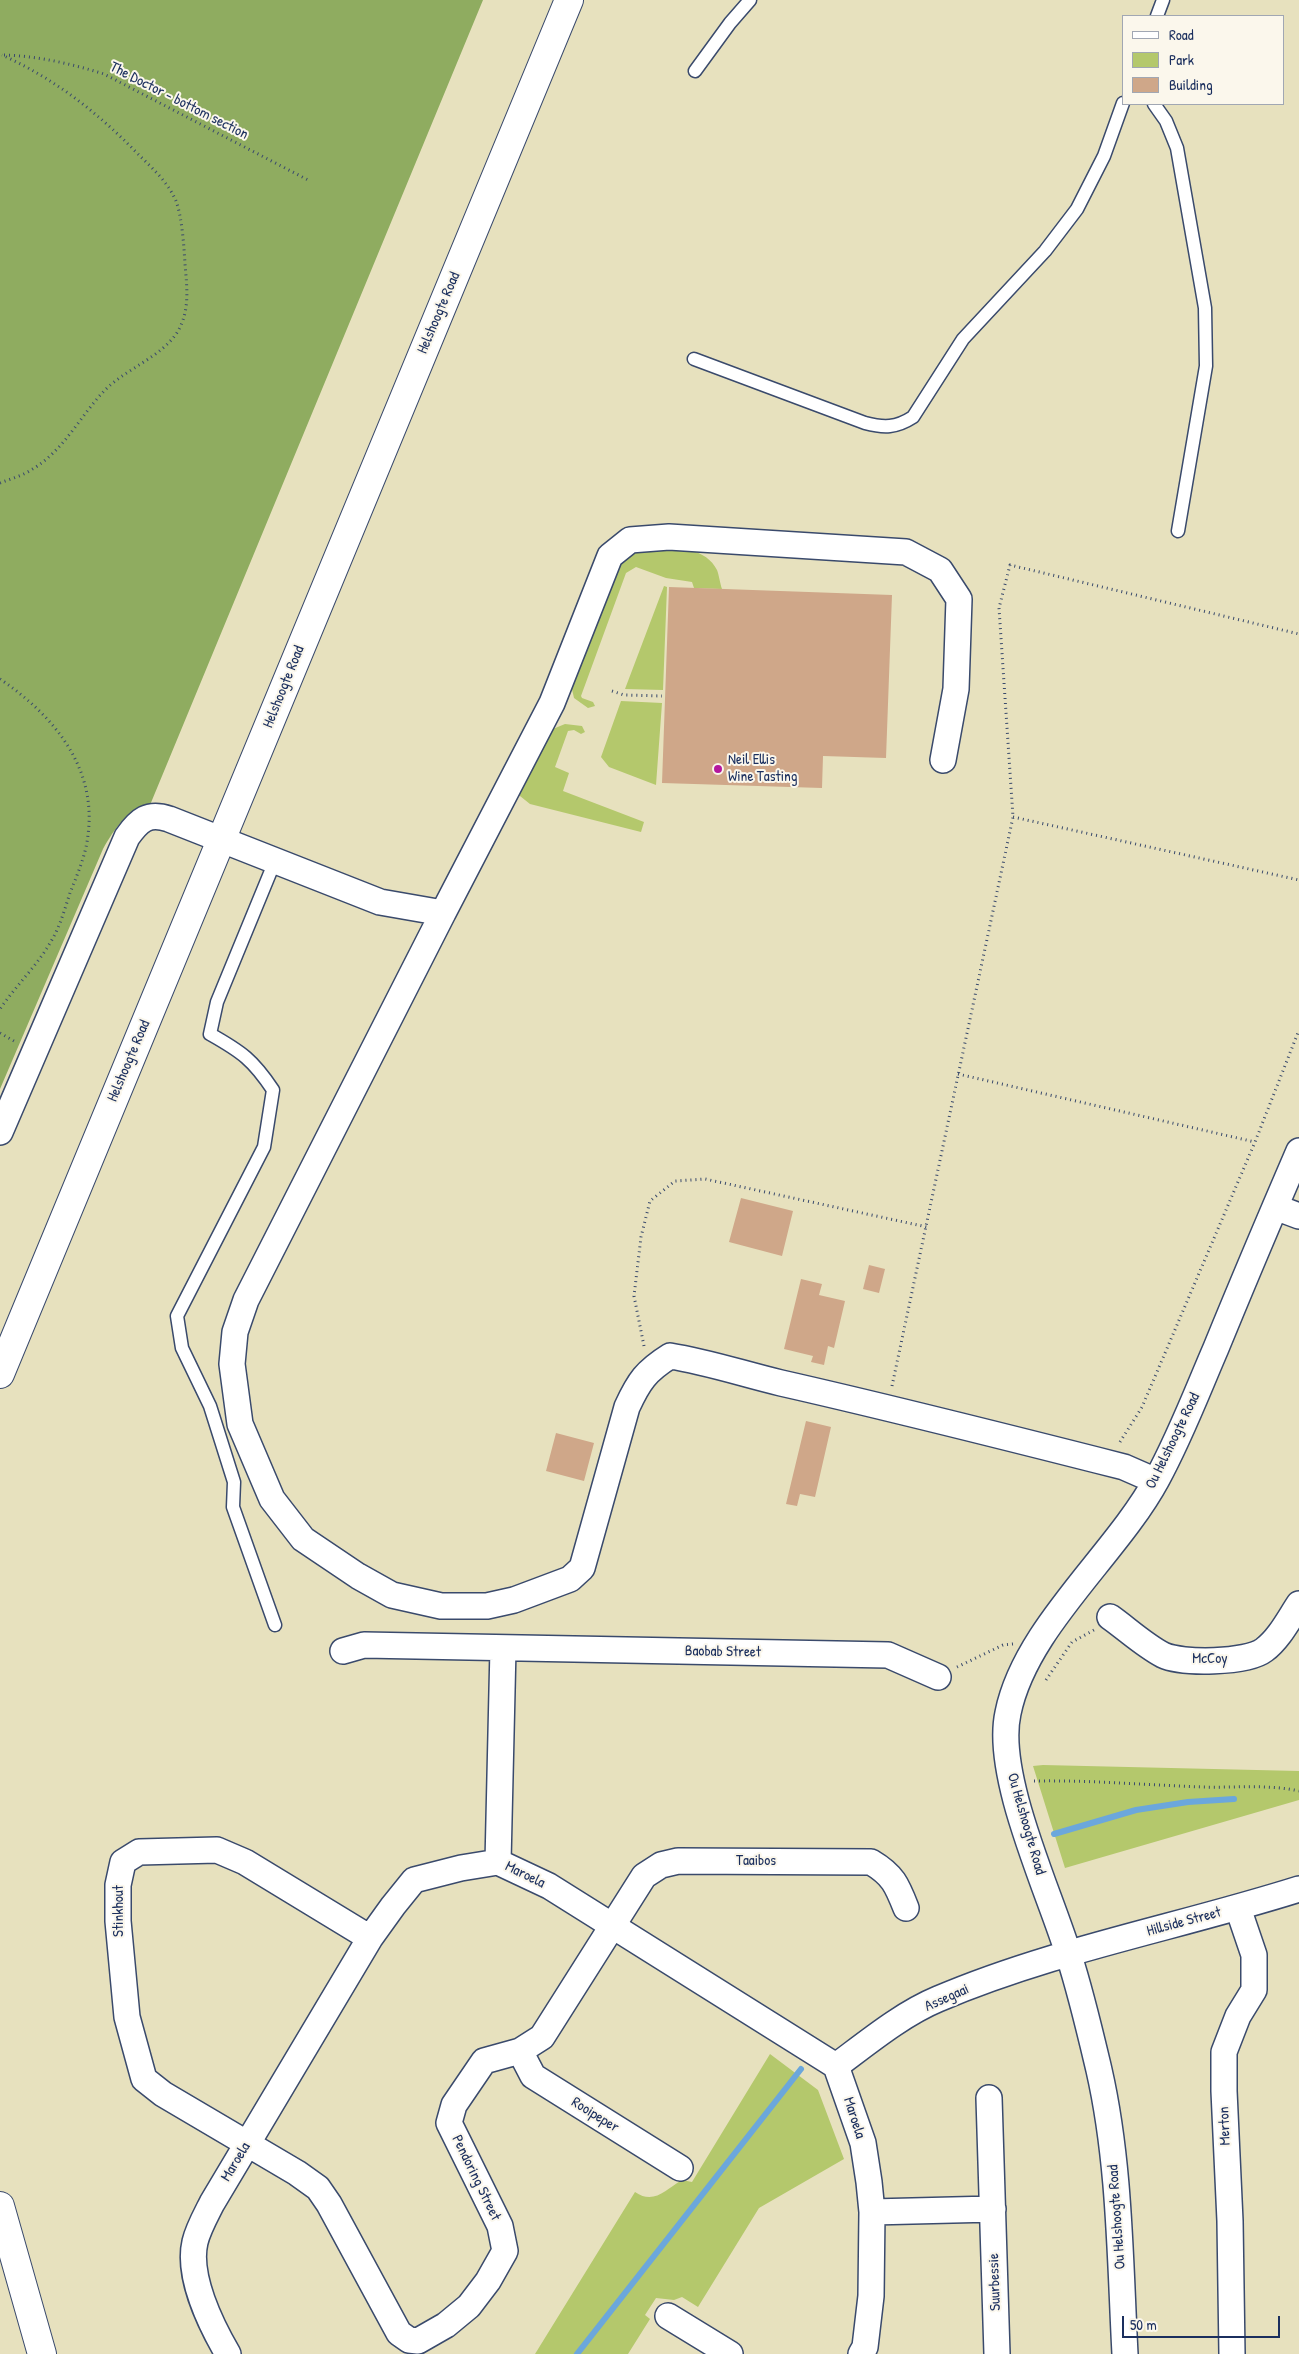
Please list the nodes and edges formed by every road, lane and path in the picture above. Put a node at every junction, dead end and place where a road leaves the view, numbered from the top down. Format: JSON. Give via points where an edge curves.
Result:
{"nodes":[{"id":1,"x":569,"y":0,"type":"edge"},
{"id":2,"x":750,"y":0,"type":"edge"},
{"id":3,"x":1163,"y":0,"type":"edge"},
{"id":4,"x":1156,"y":15,"type":"edge"},
{"id":5,"x":1,"y":55,"type":"edge"},
{"id":6,"x":695,"y":72,"type":"dead end"},
{"id":7,"x":1122,"y":105,"type":"edge"},
{"id":8,"x":1157,"y":105,"type":"edge"},
{"id":9,"x":310,"y":181,"type":"dead end"},
{"id":10,"x":694,"y":359,"type":"dead end"},
{"id":11,"x":0,"y":483,"type":"edge"},
{"id":12,"x":1178,"y":531,"type":"dead end"},
{"id":13,"x":1299,"y":634,"type":"edge"},
{"id":14,"x":0,"y":679,"type":"edge"},
{"id":15,"x":612,"y":691,"type":"dead end"},
{"id":16,"x":662,"y":696,"type":"dead end"},
{"id":17,"x":943,"y":760,"type":"dead end"},
{"id":18,"x":1013,"y":817,"type":"junction"},
{"id":19,"x":221,"y":840,"type":"junction"},
{"id":20,"x":275,"y":861,"type":"junction"},
{"id":21,"x":1299,"y":880,"type":"edge"},
{"id":22,"x":443,"y":913,"type":"junction"},
{"id":23,"x":0,"y":1009,"type":"edge"},
{"id":24,"x":1299,"y":1030,"type":"edge"},
{"id":25,"x":958,"y":1074,"type":"junction"},
{"id":26,"x":0,"y":1132,"type":"edge"},
{"id":27,"x":1255,"y":1142,"type":"junction"},
{"id":28,"x":1299,"y":1151,"type":"edge"},
{"id":29,"x":1275,"y":1207,"type":"junction"},
{"id":30,"x":1299,"y":1216,"type":"edge"},
{"id":31,"x":927,"y":1227,"type":"junction"},
{"id":32,"x":653,"y":1367,"type":"junction"},
{"id":33,"x":0,"y":1374,"type":"edge"},
{"id":34,"x":888,"y":1407,"type":"junction"},
{"id":35,"x":1095,"y":1460,"type":"junction"},
{"id":36,"x":1156,"y":1481,"type":"junction"},
{"id":37,"x":1299,"y":1604,"type":"edge"},
{"id":38,"x":1110,"y":1617,"type":"joint"},
{"id":39,"x":275,"y":1625,"type":"dead end"},
{"id":40,"x":1019,"y":1642,"type":"dead end"},
{"id":41,"x":503,"y":1648,"type":"junction"},
{"id":42,"x":343,"y":1651,"type":"dead end"},
{"id":43,"x":938,"y":1676,"type":"joint"},
{"id":44,"x":1043,"y":1684,"type":"dead end"},
{"id":45,"x":1031,"y":1781,"type":"dead end"},
{"id":46,"x":1299,"y":1791,"type":"edge"},
{"id":47,"x":498,"y":1862,"type":"junction"},
{"id":48,"x":1299,"y":1889,"type":"edge"},
{"id":49,"x":906,"y":1908,"type":"dead end"},
{"id":50,"x":1238,"y":1908,"type":"junction"},
{"id":51,"x":611,"y":1927,"type":"junction"},
{"id":52,"x":370,"y":1938,"type":"junction"},
{"id":53,"x":1069,"y":1955,"type":"junction"},
{"id":54,"x":520,"y":2052,"type":"junction"},
{"id":55,"x":836,"y":2066,"type":"junction"},
{"id":56,"x":989,"y":2098,"type":"dead end"},
{"id":57,"x":247,"y":2144,"type":"junction"},
{"id":58,"x":680,"y":2168,"type":"dead end"},
{"id":59,"x":0,"y":2206,"type":"edge"},
{"id":60,"x":993,"y":2209,"type":"junction"},
{"id":61,"x":872,"y":2212,"type":"junction"},
{"id":62,"x":668,"y":2316,"type":"dead end"},
{"id":63,"x":42,"y":2354,"type":"edge"},
{"id":64,"x":228,"y":2354,"type":"edge"},
{"id":65,"x":730,"y":2354,"type":"edge"},
{"id":66,"x":861,"y":2354,"type":"edge"},
{"id":67,"x":997,"y":2354,"type":"edge"},
{"id":68,"x":1125,"y":2354,"type":"edge"},
{"id":69,"x":1232,"y":2354,"type":"edge"}],
"edges":[{"from":1,"to":19,"type":"main road","name":"Helshoogte Road"},
{"from":2,"to":6,"type":"lane"},
{"from":3,"to":4,"type":"lane"},
{"from":5,"to":9,"type":"path","name":"The Doctor - bottom section","via":[[20,55],[75,65],[104,74]]},
{"from":5,"to":11,"type":"path","name":"The Doctor - bottom section","via":[[34,69],[87,106],[168,186],[176,202],[188,299],[182,323],[169,343],[107,388],[63,443],[43,462]]},
{"from":7,"to":10,"type":"lane","via":[[1104,156],[1077,209],[1045,251],[963,339],[913,417],[902,424],[886,428],[865,423]]},
{"from":8,"to":12,"type":"lane","via":[[1177,148],[1205,308],[1206,366]]},
{"from":13,"to":18,"type":"path","via":[[1010,565],[999,608]]},
{"from":14,"to":23,"type":"path","via":[[37,708],[61,733],[79,768],[88,806],[88,835],[54,936]]},
{"from":15,"to":16,"type":"path","via":[[624,695]]},
{"from":17,"to":22,"type":"street","via":[[956,690],[959,599],[940,570],[906,552],[669,537],[630,540],[610,556],[552,703]]},
{"from":18,"to":21,"type":"path"},
{"from":18,"to":25,"type":"path"},
{"from":19,"to":20,"type":"street"},
{"from":19,"to":26,"type":"street","via":[[159,816],[148,816],[135,826],[127,837]]},
{"from":19,"to":33,"type":"main road","name":"Helshoogte Road"},
{"from":20,"to":22,"type":"street","via":[[380,902]]},
{"from":20,"to":39,"type":"lane","via":[[217,1002],[210,1034],[256,1064],[273,1090],[264,1147],[177,1316],[182,1348],[210,1406],[234,1482],[233,1507]]},
{"from":22,"to":32,"type":"street","via":[[246,1300],[235,1332],[232,1364],[240,1424],[272,1499],[303,1539],[392,1595],[440,1606],[487,1606],[514,1600],[570,1579],[582,1568],[627,1407],[638,1382]]},
{"from":24,"to":27,"type":"path"},
{"from":25,"to":27,"type":"path"},
{"from":25,"to":31,"type":"path"},
{"from":27,"to":35,"type":"path","via":[[1142,1407],[1120,1443]]},
{"from":28,"to":29,"type":"street","name":"Ou Helshoogte Road"},
{"from":29,"to":30,"type":"street"},
{"from":29,"to":36,"type":"street","name":"Ou Helshoogte Road","via":[[1182,1428]]},
{"from":31,"to":32,"type":"path","via":[[705,1179],[675,1181],[650,1200],[641,1237],[634,1296],[642,1343]]},
{"from":31,"to":34,"type":"path"},
{"from":32,"to":34,"type":"street","via":[[670,1356],[691,1359]]},
{"from":34,"to":35,"type":"street"},
{"from":35,"to":36,"type":"street","via":[[1124,1467]]},
{"from":36,"to":53,"type":"street","name":"Ou Helshoogte Road","via":[[1105,1555],[1034,1647],[1019,1677],[1007,1713],[1006,1739],[1015,1794]]},
{"from":37,"to":38,"type":"street","name":"McCoy","via":[[1264,1650],[1237,1659],[1188,1659],[1164,1655]]},
{"from":38,"to":44,"type":"path","via":[[1072,1642]]},
{"from":40,"to":43,"type":"path","via":[[1003,1645]]},
{"from":41,"to":42,"type":"street","name":"Baobab Street","via":[[364,1645]]},
{"from":41,"to":43,"type":"street","name":"Baobab Street","via":[[888,1656]]},
{"from":41,"to":47,"type":"street"},
{"from":45,"to":46,"type":"path"},
{"from":47,"to":51,"type":"street","name":"Maroela","via":[[549,1886]]},
{"from":47,"to":52,"type":"street","name":"Maroela","via":[[414,1880]]},
{"from":48,"to":50,"type":"street","name":"Hillside Street"},
{"from":49,"to":51,"type":"street","name":"Taaibos","via":[[888,1872],[871,1862],[678,1861],[644,1876]]},
{"from":50,"to":53,"type":"street","name":"Hillside Street"},
{"from":50,"to":69,"type":"street","name":"Merton","via":[[1254,1955],[1254,1990],[1238,2016],[1224,2052]]},
{"from":51,"to":54,"type":"street","name":"Pendoring Street","via":[[542,2036]]},
{"from":51,"to":55,"type":"street","name":"Maroela"},
{"from":52,"to":57,"type":"street","name":"Maroela"},
{"from":52,"to":57,"type":"street","name":"Stinkhout","via":[[245,1862],[218,1850],[139,1852],[123,1862],[118,1885],[120,1953],[127,2017],[144,2079],[163,2094]]},
{"from":53,"to":55,"type":"street","name":"Assegaai","via":[[936,2000]]},
{"from":53,"to":68,"type":"street","name":"Ou Helshoogte Road","via":[[1100,2073],[1113,2153]]},
{"from":54,"to":57,"type":"street","name":"Pendoring Street","via":[[484,2062],[454,2104],[449,2124],[500,2226],[504,2251],[469,2306],[446,2325],[418,2341],[409,2340],[399,2333],[343,2227],[318,2188],[297,2172]]},
{"from":54,"to":58,"type":"street","name":"Rooipeper","via":[[533,2076]]},
{"from":55,"to":61,"type":"street","name":"Maroela","via":[[863,2143]]},
{"from":56,"to":60,"type":"street","name":"Suurbessie"},
{"from":57,"to":64,"type":"street","name":"Maroela","via":[[212,2203],[195,2242],[194,2271],[214,2331]]},
{"from":59,"to":63,"type":"main road"},
{"from":60,"to":61,"type":"street"},
{"from":60,"to":67,"type":"street","name":"Suurbessie"},
{"from":61,"to":66,"type":"street","name":"Maroela","via":[[871,2296],[865,2347]]},
{"from":62,"to":65,"type":"street"}]}
